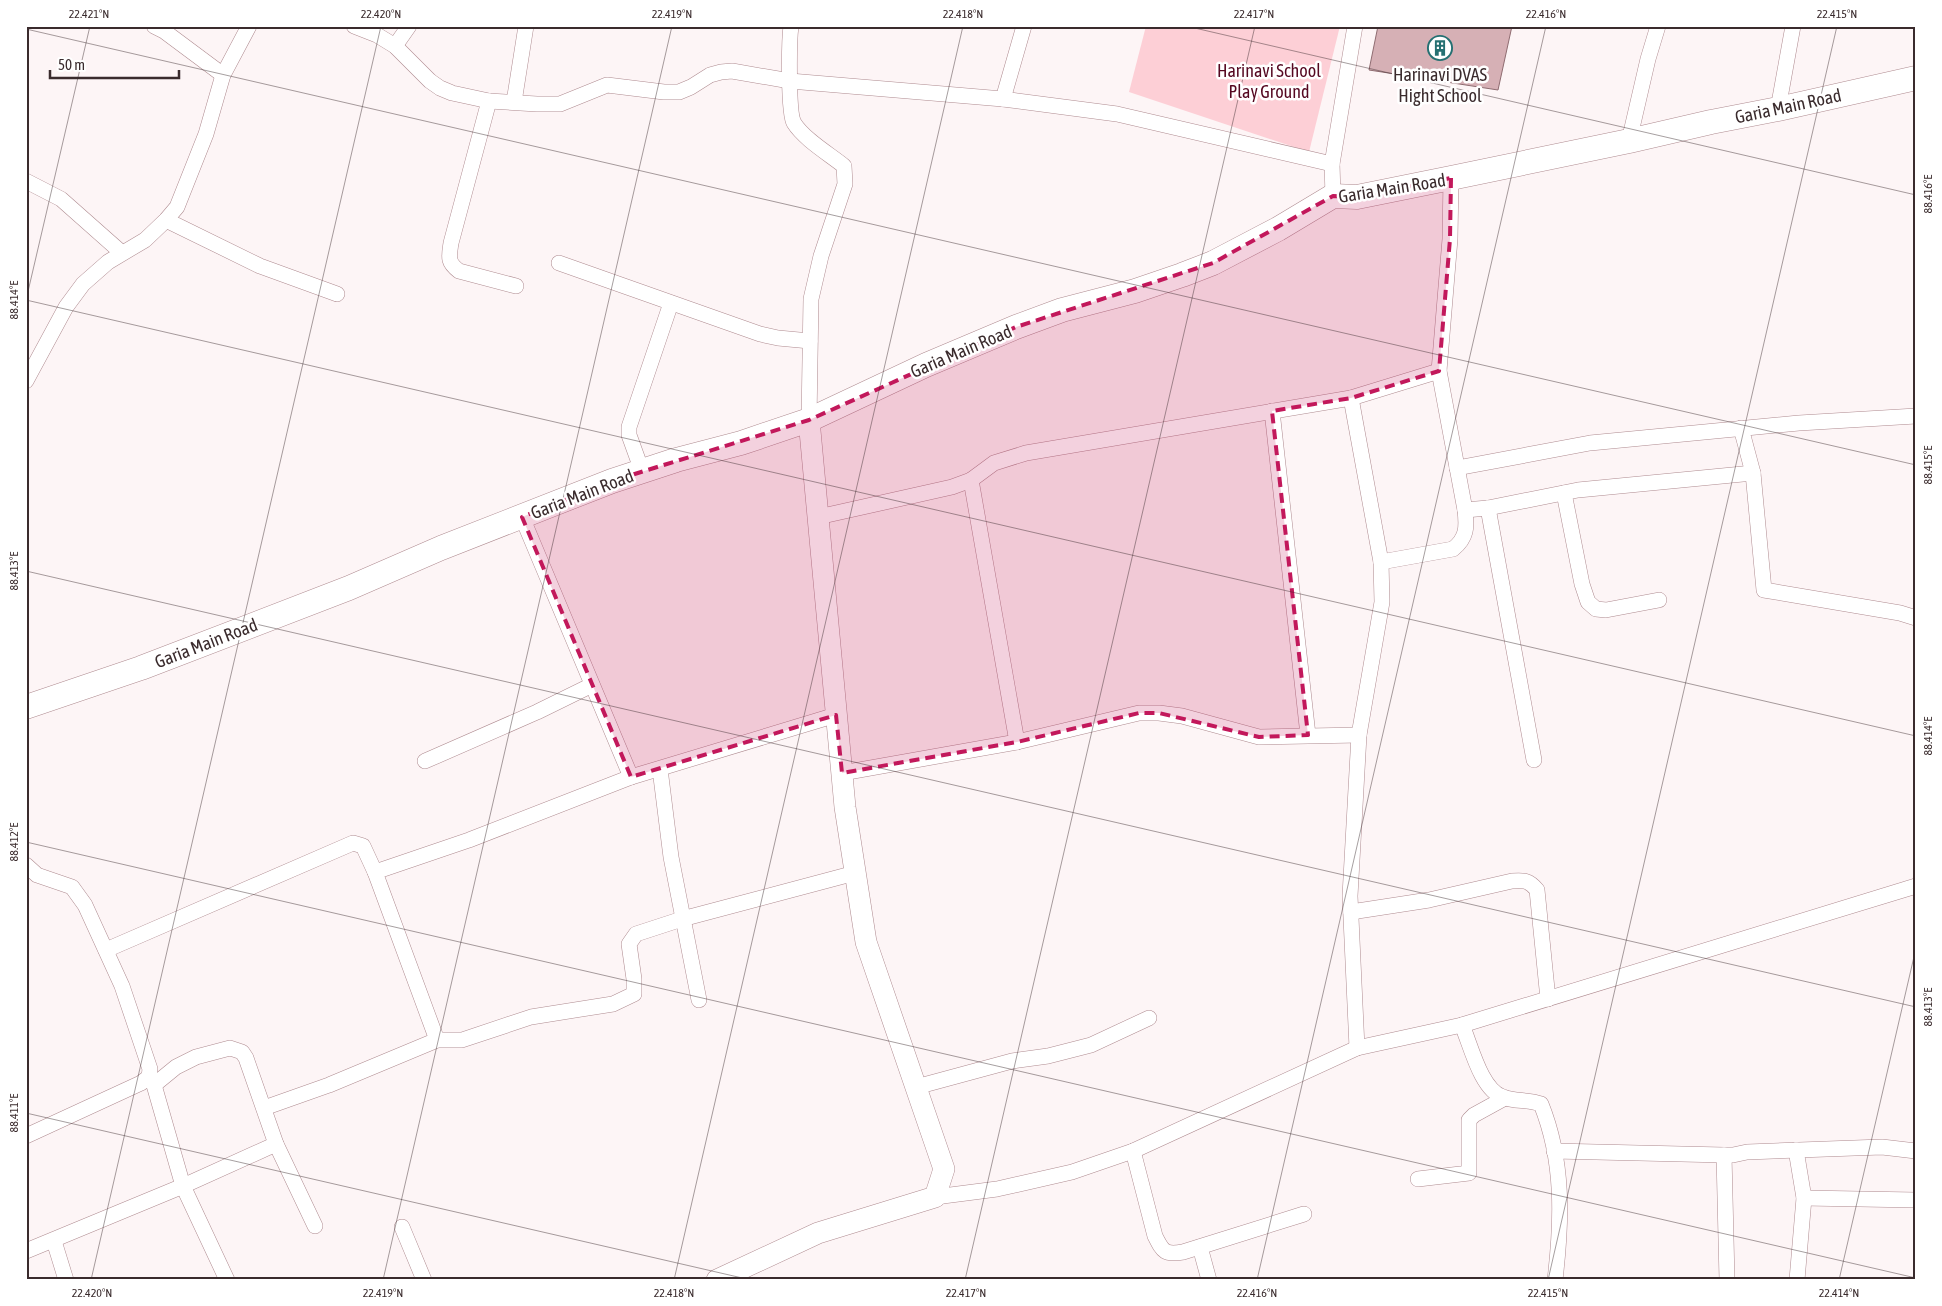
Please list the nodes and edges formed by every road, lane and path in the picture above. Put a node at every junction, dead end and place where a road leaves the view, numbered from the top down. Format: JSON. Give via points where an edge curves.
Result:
{"nodes":[{"id":1,"x":154,"y":26,"type":"edge"},
{"id":2,"x":249,"y":26,"type":"edge"},
{"id":3,"x":354,"y":26,"type":"edge"},
{"id":4,"x":410,"y":26,"type":"edge"},
{"id":5,"x":526,"y":26,"type":"edge"},
{"id":6,"x":791,"y":26,"type":"edge"},
{"id":7,"x":1024,"y":26,"type":"edge"},
{"id":8,"x":1355,"y":26,"type":"edge"},
{"id":9,"x":1658,"y":26,"type":"edge"},
{"id":10,"x":1793,"y":26,"type":"edge"},
{"id":11,"x":396,"y":46,"type":"junction"},
{"id":12,"x":223,"y":75,"type":"junction"},
{"id":13,"x":1916,"y":78,"type":"edge"},
{"id":14,"x":790,"y":80,"type":"junction"},
{"id":15,"x":1003,"y":99,"type":"junction"},
{"id":16,"x":490,"y":101,"type":"junction"},
{"id":17,"x":514,"y":102,"type":"junction"},
{"id":18,"x":1778,"y":109,"type":"junction"},
{"id":19,"x":1629,"y":141,"type":"junction"},
{"id":20,"x":1332,"y":164,"type":"junction"},
{"id":21,"x":1451,"y":178,"type":"junction"},
{"id":22,"x":26,"y":182,"type":"edge"},
{"id":23,"x":1333,"y":196,"type":"junction"},
{"id":24,"x":166,"y":220,"type":"junction"},
{"id":25,"x":122,"y":253,"type":"junction"},
{"id":26,"x":559,"y":264,"type":"dead end"},
{"id":27,"x":516,"y":286,"type":"dead end"},
{"id":28,"x":337,"y":294,"type":"dead end"},
{"id":29,"x":671,"y":303,"type":"junction"},
{"id":30,"x":810,"y":341,"type":"junction"},
{"id":31,"x":1439,"y":371,"type":"junction"},
{"id":32,"x":26,"y":381,"type":"edge"},
{"id":33,"x":1352,"y":398,"type":"junction"},
{"id":34,"x":1272,"y":410,"type":"junction"},
{"id":35,"x":1916,"y":416,"type":"edge"},
{"id":36,"x":809,"y":420,"type":"junction"},
{"id":37,"x":1742,"y":428,"type":"junction"},
{"id":38,"x":1457,"y":468,"type":"junction"},
{"id":39,"x":642,"y":471,"type":"junction"},
{"id":40,"x":1753,"y":472,"type":"junction"},
{"id":41,"x":970,"y":480,"type":"junction"},
{"id":42,"x":1564,"y":493,"type":"junction"},
{"id":43,"x":1488,"y":508,"type":"junction"},
{"id":44,"x":1465,"y":510,"type":"junction"},
{"id":45,"x":522,"y":517,"type":"junction"},
{"id":46,"x":818,"y":517,"type":"junction"},
{"id":47,"x":1381,"y":562,"type":"junction"},
{"id":48,"x":1659,"y":600,"type":"dead end"},
{"id":49,"x":1916,"y":618,"type":"edge"},
{"id":50,"x":592,"y":685,"type":"junction"},
{"id":51,"x":26,"y":707,"type":"edge"},
{"id":52,"x":836,"y":715,"type":"junction"},
{"id":53,"x":1308,"y":735,"type":"junction"},
{"id":54,"x":1359,"y":735,"type":"junction"},
{"id":55,"x":1017,"y":742,"type":"junction"},
{"id":56,"x":1534,"y":760,"type":"dead end"},
{"id":57,"x":425,"y":761,"type":"dead end"},
{"id":58,"x":660,"y":769,"type":"junction"},
{"id":59,"x":842,"y":772,"type":"junction"},
{"id":60,"x":631,"y":777,"type":"junction"},
{"id":61,"x":26,"y":865,"type":"edge"},
{"id":62,"x":375,"y":872,"type":"junction"},
{"id":63,"x":855,"y":873,"type":"junction"},
{"id":64,"x":1916,"y":886,"type":"edge"},
{"id":65,"x":1351,"y":912,"type":"junction"},
{"id":66,"x":682,"y":920,"type":"junction"},
{"id":67,"x":106,"y":950,"type":"junction"},
{"id":68,"x":1548,"y":999,"type":"junction"},
{"id":69,"x":699,"y":1000,"type":"dead end"},
{"id":70,"x":1149,"y":1018,"type":"dead end"},
{"id":71,"x":1462,"y":1025,"type":"junction"},
{"id":72,"x":437,"y":1040,"type":"junction"},
{"id":73,"x":1357,"y":1048,"type":"junction"},
{"id":74,"x":151,"y":1081,"type":"junction"},
{"id":75,"x":916,"y":1087,"type":"junction"},
{"id":76,"x":1505,"y":1098,"type":"junction"},
{"id":77,"x":264,"y":1108,"type":"junction"},
{"id":78,"x":26,"y":1136,"type":"edge"},
{"id":79,"x":276,"y":1144,"type":"junction"},
{"id":80,"x":1796,"y":1150,"type":"junction"},
{"id":81,"x":1133,"y":1151,"type":"junction"},
{"id":82,"x":1916,"y":1151,"type":"edge"},
{"id":83,"x":1554,"y":1152,"type":"junction"},
{"id":84,"x":1724,"y":1155,"type":"junction"},
{"id":85,"x":1418,"y":1179,"type":"dead end"},
{"id":86,"x":183,"y":1186,"type":"junction"},
{"id":87,"x":935,"y":1197,"type":"junction"},
{"id":88,"x":1804,"y":1198,"type":"junction"},
{"id":89,"x":1916,"y":1200,"type":"edge"},
{"id":90,"x":1304,"y":1214,"type":"dead end"},
{"id":91,"x":315,"y":1226,"type":"dead end"},
{"id":92,"x":402,"y":1227,"type":"dead end"},
{"id":93,"x":54,"y":1241,"type":"junction"},
{"id":94,"x":1200,"y":1247,"type":"junction"},
{"id":95,"x":26,"y":1251,"type":"edge"},
{"id":96,"x":66,"y":1280,"type":"edge"},
{"id":97,"x":226,"y":1280,"type":"edge"},
{"id":98,"x":424,"y":1280,"type":"edge"},
{"id":99,"x":717,"y":1280,"type":"edge"},
{"id":100,"x":1209,"y":1280,"type":"edge"},
{"id":101,"x":1555,"y":1280,"type":"edge"},
{"id":102,"x":1727,"y":1280,"type":"edge"},
{"id":103,"x":1797,"y":1280,"type":"edge"}],
"edges":[{"from":1,"to":12,"type":"street"},
{"from":2,"to":12,"type":"street"},
{"from":3,"to":11,"type":"street"},
{"from":4,"to":11,"type":"street"},
{"from":5,"to":17,"type":"street"},
{"from":6,"to":14,"type":"street"},
{"from":7,"to":15,"type":"street"},
{"from":8,"to":20,"type":"street"},
{"from":9,"to":19,"type":"street"},
{"from":10,"to":18,"type":"street"},
{"from":11,"to":16,"type":"street","via":[[440,88]]},
{"from":12,"to":24,"type":"street","via":[[188,181],[177,207]]},
{"from":13,"to":18,"type":"main road","name":"Garia Main Road"},
{"from":14,"to":15,"type":"street"},
{"from":14,"to":17,"type":"street","via":[[732,71],[710,75],[679,92],[607,85],[560,104]]},
{"from":14,"to":30,"type":"street","via":[[792,122],[844,166],[846,174],[815,275]]},
{"from":15,"to":20,"type":"street","via":[[1116,114]]},
{"from":16,"to":17,"type":"street"},
{"from":16,"to":27,"type":"street","via":[[449,257],[459,271]]},
{"from":18,"to":19,"type":"main road","name":"Garia Main Road"},
{"from":19,"to":21,"type":"main road","name":"Garia Main Road"},
{"from":20,"to":23,"type":"street"},
{"from":21,"to":23,"type":"main road","name":"Garia Main Road","via":[[1357,197]]},
{"from":21,"to":31,"type":"street","via":[[1450,239]]},
{"from":22,"to":25,"type":"street","via":[[61,199]]},
{"from":23,"to":36,"type":"main road","name":"Garia Main Road","via":[[1213,263],[1135,291],[1062,310],[1016,327]]},
{"from":24,"to":25,"type":"street","via":[[144,240]]},
{"from":24,"to":28,"type":"street","via":[[260,266]]},
{"from":25,"to":32,"type":"street","via":[[83,284],[66,307]]},
{"from":26,"to":29,"type":"street"},
{"from":29,"to":30,"type":"street","via":[[760,334]]},
{"from":29,"to":39,"type":"street","via":[[629,427]]},
{"from":30,"to":36,"type":"street"},
{"from":31,"to":33,"type":"street"},
{"from":31,"to":38,"type":"street"},
{"from":33,"to":34,"type":"street"},
{"from":33,"to":47,"type":"street"},
{"from":34,"to":41,"type":"street","via":[[1026,453],[994,464]]},
{"from":34,"to":53,"type":"street"},
{"from":35,"to":37,"type":"street"},
{"from":36,"to":39,"type":"main road","name":"Garia Main Road"},
{"from":36,"to":46,"type":"main road"},
{"from":37,"to":38,"type":"street","via":[[1590,443]]},
{"from":37,"to":40,"type":"street"},
{"from":38,"to":44,"type":"street"},
{"from":39,"to":45,"type":"main road","name":"Garia Main Road"},
{"from":40,"to":42,"type":"street"},
{"from":40,"to":49,"type":"street","via":[[1764,590]]},
{"from":41,"to":46,"type":"street","via":[[952,487]]},
{"from":41,"to":55,"type":"street"},
{"from":42,"to":43,"type":"street"},
{"from":42,"to":48,"type":"street","via":[[1588,602],[1606,610]]},
{"from":43,"to":44,"type":"street"},
{"from":43,"to":56,"type":"street"},
{"from":44,"to":47,"type":"street","via":[[1465,536],[1453,549]]},
{"from":45,"to":50,"type":"street"},
{"from":45,"to":51,"type":"main road","name":"Garia Main Road","via":[[141,668]]},
{"from":46,"to":52,"type":"main road"},
{"from":47,"to":54,"type":"street","via":[[1382,602]]},
{"from":50,"to":57,"type":"street"},
{"from":50,"to":60,"type":"street"},
{"from":52,"to":58,"type":"street"},
{"from":52,"to":59,"type":"main road"},
{"from":53,"to":54,"type":"street"},
{"from":53,"to":55,"type":"street","via":[[1259,737],[1182,716],[1139,713]]},
{"from":54,"to":65,"type":"street"},
{"from":55,"to":59,"type":"street"},
{"from":58,"to":60,"type":"street"},
{"from":58,"to":66,"type":"street"},
{"from":59,"to":63,"type":"main road"},
{"from":60,"to":62,"type":"street","via":[[469,840]]},
{"from":61,"to":67,"type":"street","via":[[37,875],[78,892]]},
{"from":62,"to":67,"type":"street","via":[[363,846],[353,843]]},
{"from":62,"to":72,"type":"street"},
{"from":63,"to":66,"type":"street"},
{"from":63,"to":75,"type":"main road","via":[[866,942]]},
{"from":64,"to":68,"type":"street"},
{"from":65,"to":68,"type":"street","via":[[1429,900],[1512,881],[1531,883],[1537,890]]},
{"from":65,"to":73,"type":"street"},
{"from":66,"to":69,"type":"street"},
{"from":66,"to":72,"type":"street","via":[[636,934],[629,944],[634,994],[613,1004],[531,1017],[462,1040]]},
{"from":67,"to":74,"type":"street","via":[[122,986],[150,1069]]},
{"from":68,"to":71,"type":"street"},
{"from":70,"to":75,"type":"street","via":[[1092,1045],[1012,1061]]},
{"from":71,"to":73,"type":"street"},
{"from":71,"to":76,"type":"street","via":[[1486,1085],[1494,1094]]},
{"from":72,"to":77,"type":"street"},
{"from":73,"to":81,"type":"street"},
{"from":74,"to":77,"type":"street","via":[[196,1057],[236,1049],[246,1058]]},
{"from":74,"to":78,"type":"street"},
{"from":74,"to":86,"type":"street"},
{"from":75,"to":87,"type":"main road","via":[[944,1169]]},
{"from":76,"to":83,"type":"street","via":[[1541,1104]]},
{"from":76,"to":85,"type":"street","via":[[1469,1120],[1469,1173]]},
{"from":77,"to":79,"type":"street"},
{"from":79,"to":86,"type":"street"},
{"from":79,"to":91,"type":"street"},
{"from":80,"to":82,"type":"street","via":[[1882,1147]]},
{"from":80,"to":84,"type":"street"},
{"from":80,"to":88,"type":"street"},
{"from":81,"to":87,"type":"street","via":[[1033,1182]]},
{"from":81,"to":94,"type":"street","via":[[1155,1236],[1162,1249],[1172,1254]]},
{"from":83,"to":84,"type":"street"},
{"from":83,"to":101,"type":"street","via":[[1561,1201]]},
{"from":84,"to":102,"type":"street"},
{"from":86,"to":93,"type":"street"},
{"from":86,"to":97,"type":"street"},
{"from":87,"to":99,"type":"main road","via":[[818,1232]]},
{"from":88,"to":89,"type":"street"},
{"from":88,"to":103,"type":"street"},
{"from":90,"to":94,"type":"street"},
{"from":92,"to":98,"type":"street"},
{"from":93,"to":95,"type":"street"},
{"from":93,"to":96,"type":"street"},
{"from":94,"to":100,"type":"street"}]}
